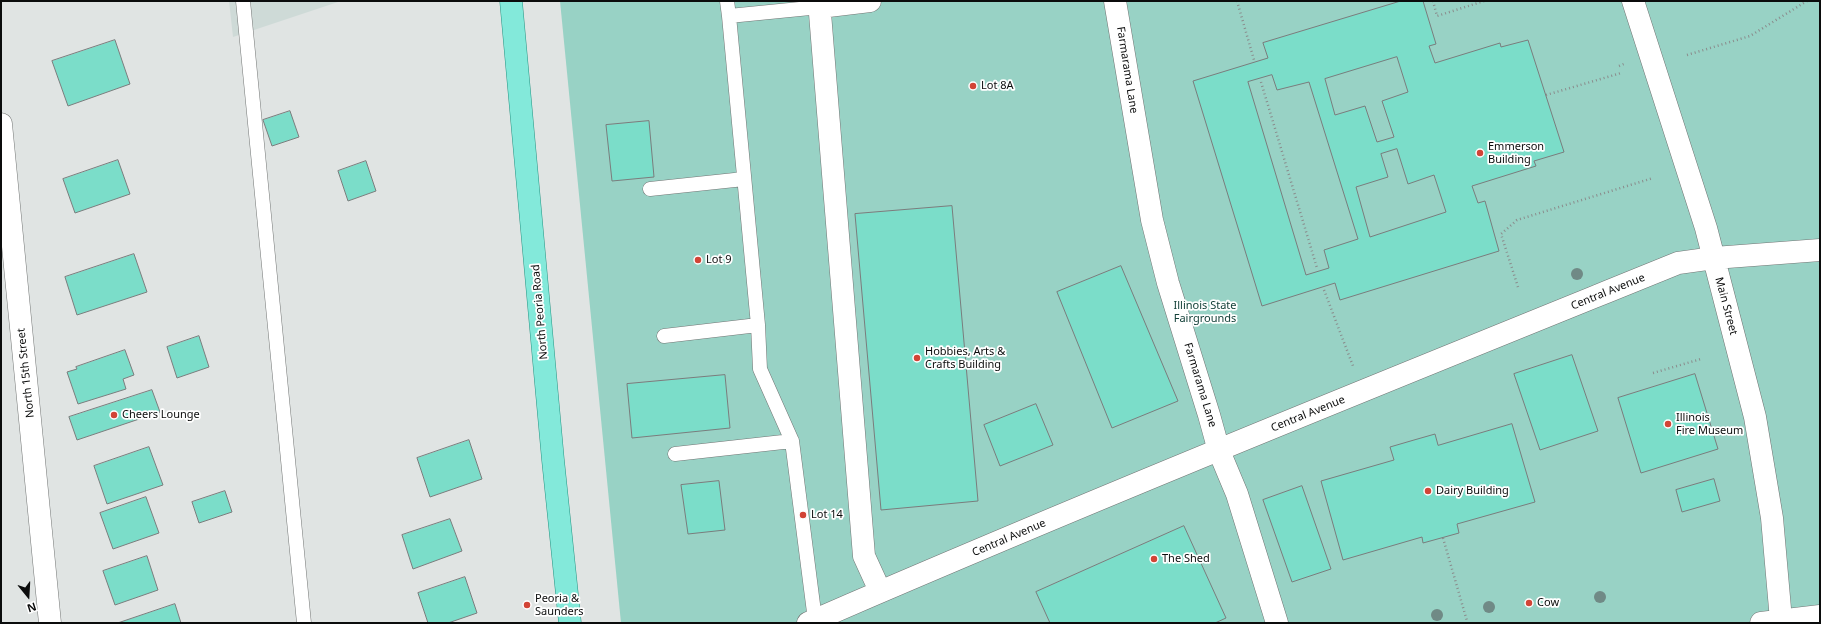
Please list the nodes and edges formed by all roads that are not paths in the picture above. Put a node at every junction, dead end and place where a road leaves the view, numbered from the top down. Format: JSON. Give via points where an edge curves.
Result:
{"nodes":[{"id":1,"x":243,"y":1,"type":"edge"},
{"id":2,"x":511,"y":1,"type":"edge"},
{"id":3,"x":727,"y":1,"type":"edge"},
{"id":4,"x":870,"y":1,"type":"edge"},
{"id":5,"x":1116,"y":1,"type":"edge"},
{"id":6,"x":1633,"y":1,"type":"edge"},
{"id":7,"x":820,"y":4,"type":"edge"},
{"id":8,"x":729,"y":16,"type":"junction"},
{"id":9,"x":1,"y":124,"type":"edge"},
{"id":10,"x":744,"y":179,"type":"junction"},
{"id":11,"x":650,"y":190,"type":"dead end"},
{"id":12,"x":1820,"y":250,"type":"edge"},
{"id":13,"x":1714,"y":258,"type":"junction"},
{"id":14,"x":758,"y":325,"type":"junction"},
{"id":15,"x":664,"y":336,"type":"dead end"},
{"id":16,"x":792,"y":441,"type":"junction"},
{"id":17,"x":1219,"y":451,"type":"junction"},
{"id":18,"x":674,"y":454,"type":"dead end"},
{"id":19,"x":880,"y":591,"type":"junction"},
{"id":20,"x":1820,"y":616,"type":"edge"},
{"id":21,"x":811,"y":621,"type":"edge"},
{"id":22,"x":1771,"y":621,"type":"edge"},
{"id":23,"x":50,"y":623,"type":"edge"},
{"id":24,"x":304,"y":623,"type":"edge"},
{"id":25,"x":570,"y":623,"type":"edge"},
{"id":26,"x":1277,"y":623,"type":"edge"}],
"edges":[{"from":1,"to":24,"type":"lane"},
{"from":2,"to":25,"type":"main road","name":"North Peoria Road"},
{"from":3,"to":8,"type":"lane"},
{"from":4,"to":7,"type":"street"},
{"from":5,"to":17,"type":"street","name":"Farmarama Lane","via":[[1152,220],[1168,283]]},
{"from":6,"to":13,"type":"street","name":"Main Street"},
{"from":7,"to":8,"type":"lane"},
{"from":7,"to":19,"type":"street","via":[[864,556]]},
{"from":8,"to":10,"type":"lane"},
{"from":9,"to":23,"type":"street","name":"North 15th Street"},
{"from":10,"to":11,"type":"lane"},
{"from":10,"to":14,"type":"lane"},
{"from":12,"to":13,"type":"street","name":"Central Avenue"},
{"from":13,"to":17,"type":"street","name":"Central Avenue","via":[[1678,263]]},
{"from":13,"to":22,"type":"street","name":"Main Street","via":[[1755,417],[1772,518]]},
{"from":14,"to":15,"type":"lane"},
{"from":14,"to":16,"type":"lane","via":[[760,369]]},
{"from":16,"to":18,"type":"lane"},
{"from":16,"to":21,"type":"lane"},
{"from":17,"to":19,"type":"street","name":"Central Avenue"},
{"from":17,"to":26,"type":"street","name":"Farmarama Lane","via":[[1237,494]]},
{"from":19,"to":21,"type":"street","name":"Central Avenue"},
{"from":20,"to":22,"type":"street"}]}
